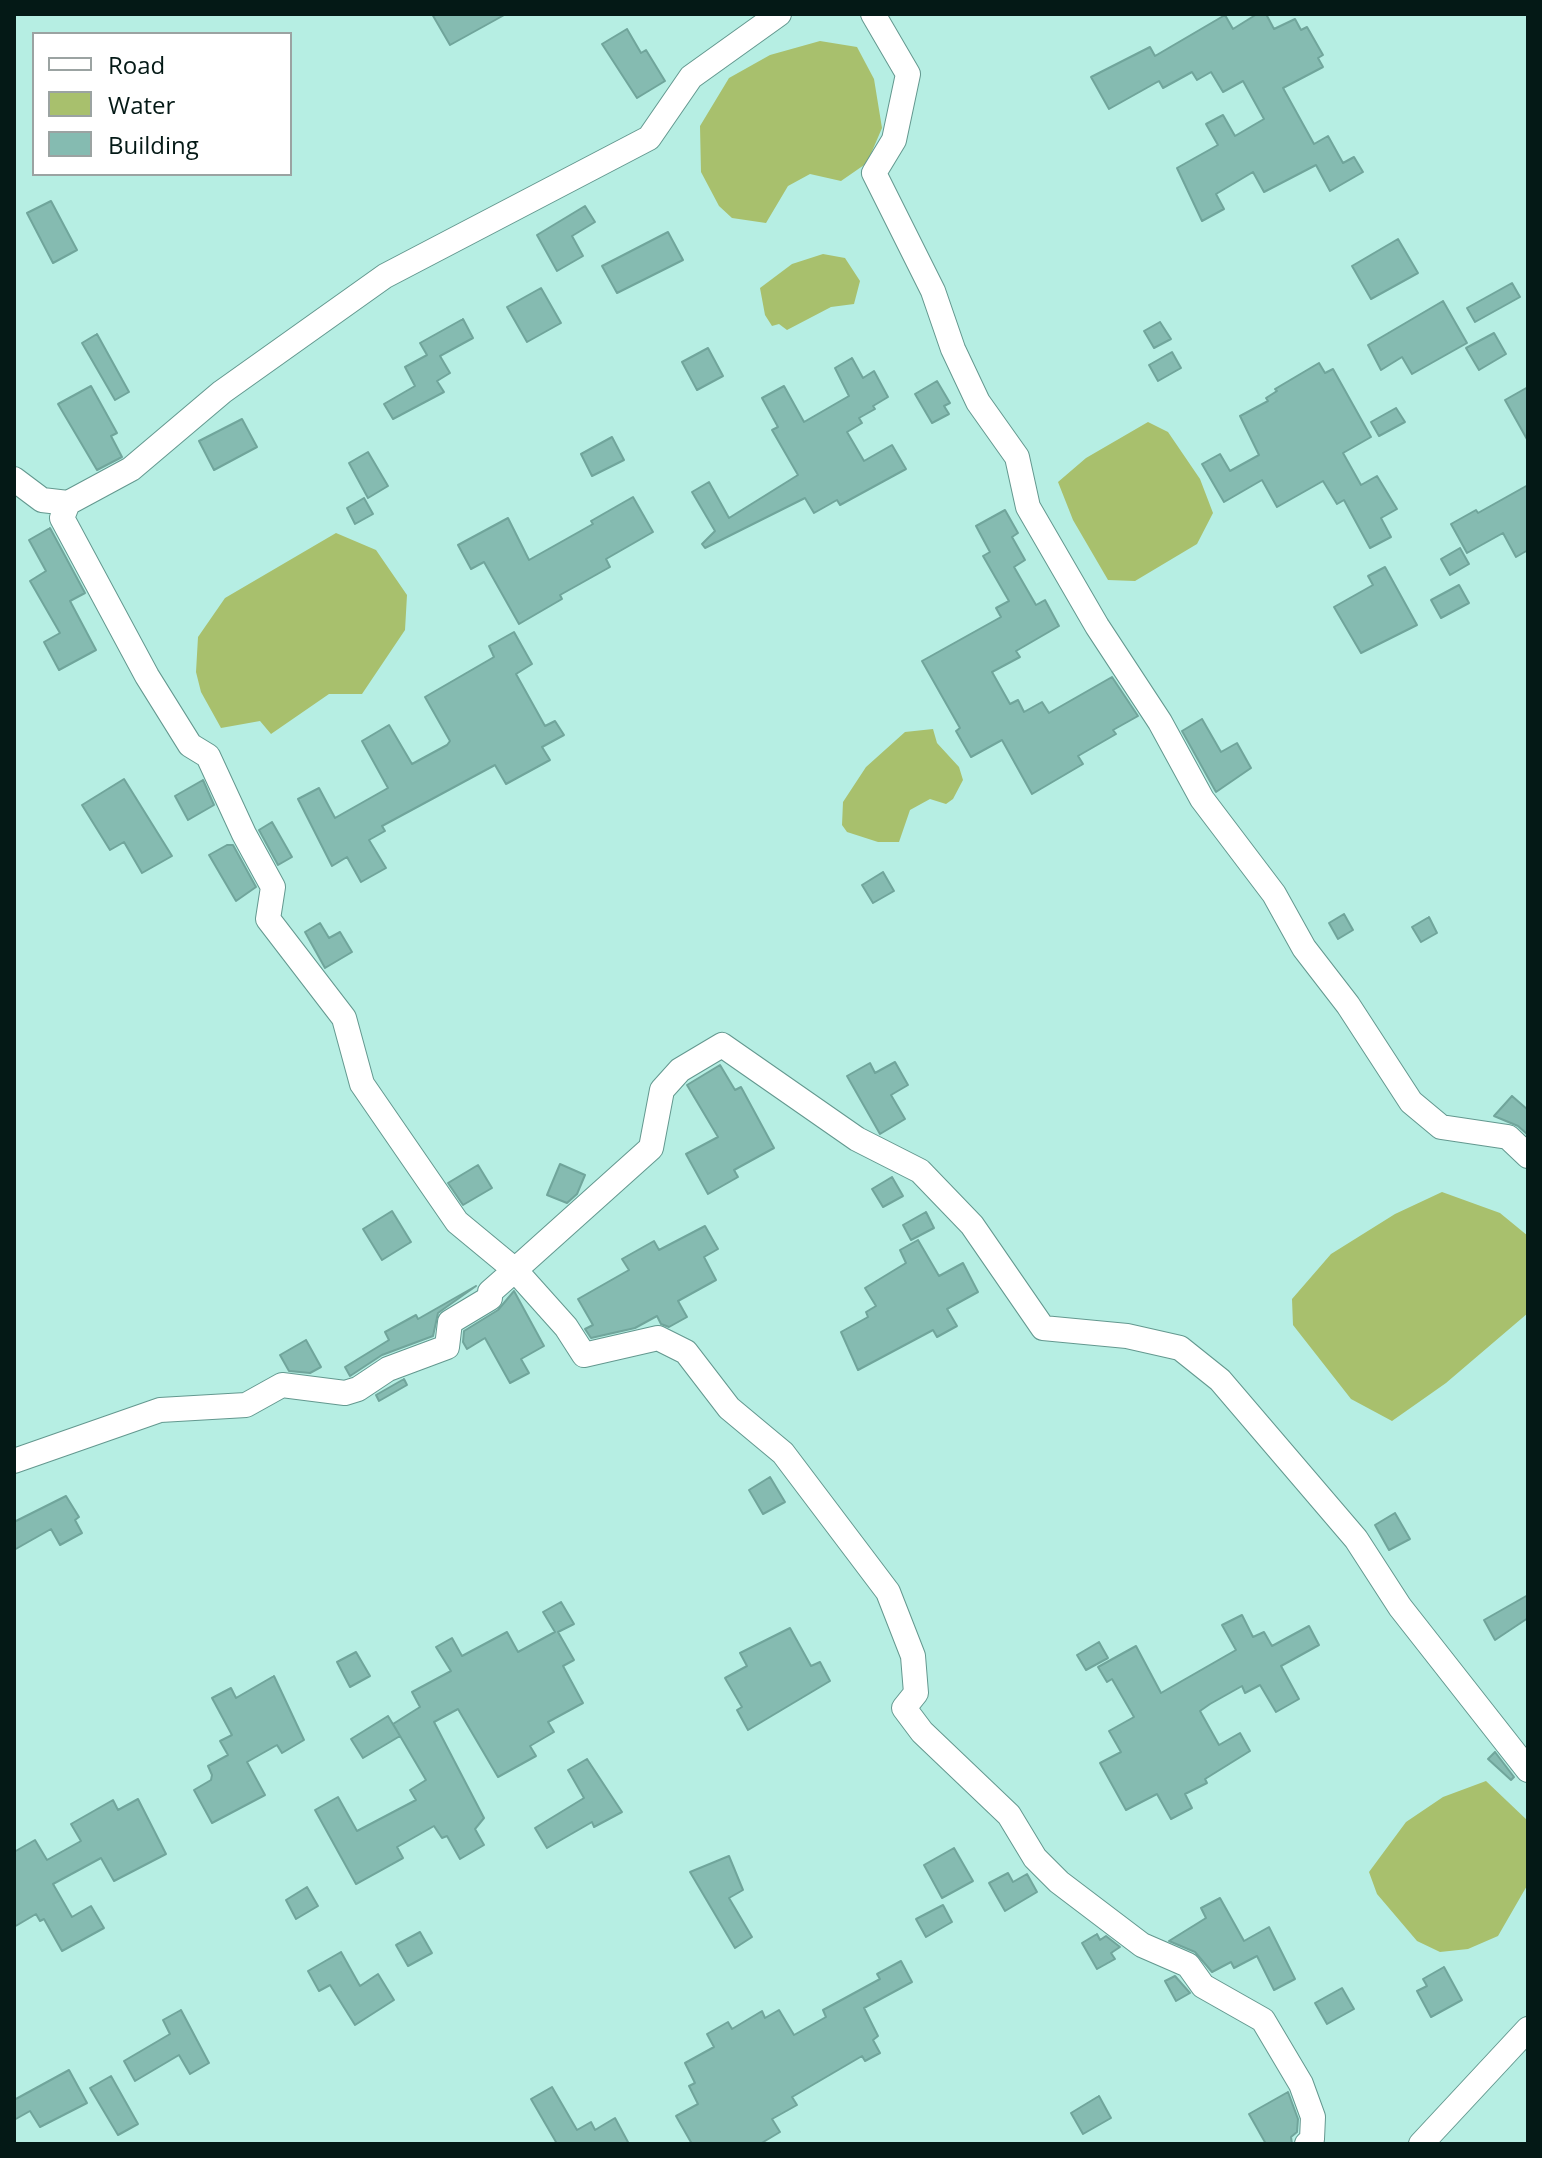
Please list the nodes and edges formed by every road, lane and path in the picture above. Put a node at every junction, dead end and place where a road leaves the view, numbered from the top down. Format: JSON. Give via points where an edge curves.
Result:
{"nodes":[{"id":1,"x":779,"y":14,"type":"edge"},
{"id":2,"x":873,"y":14,"type":"edge"},
{"id":3,"x":14,"y":479,"type":"edge"},
{"id":4,"x":68,"y":503,"type":"junction"},
{"id":5,"x":1528,"y":1156,"type":"edge"},
{"id":6,"x":515,"y":1270,"type":"junction"},
{"id":7,"x":14,"y":1461,"type":"edge"},
{"id":8,"x":1528,"y":1770,"type":"edge"},
{"id":9,"x":1528,"y":2029,"type":"edge"},
{"id":10,"x":1307,"y":2144,"type":"edge"},
{"id":11,"x":1421,"y":2144,"type":"edge"}],
"edges":[{"from":1,"to":4,"type":"street","via":[[691,77],[649,138],[385,276],[222,392],[131,469]]},
{"from":2,"to":5,"type":"street","via":[[908,74],[894,140],[874,173],[933,291],[978,402],[1017,457],[1028,507],[1202,799],[1274,894],[1304,948],[1411,1102],[1441,1127],[1508,1137]]},
{"from":3,"to":4,"type":"street","via":[[42,500]]},
{"from":4,"to":6,"type":"street","via":[[62,518],[135,655],[190,745],[208,756],[273,887],[268,919],[344,1018],[362,1084],[457,1222]]},
{"from":6,"to":7,"type":"street","via":[[490,1298],[450,1322],[447,1347],[388,1369],[358,1389],[345,1393],[282,1385],[246,1405],[160,1410]]},
{"from":6,"to":8,"type":"street","via":[[651,1148],[662,1090],[680,1070],[722,1045],[857,1139],[920,1171],[972,1225],[1043,1328],[1127,1336],[1180,1348],[1220,1380],[1356,1539],[1400,1607]]},
{"from":6,"to":10,"type":"street","via":[[584,1355],[658,1338],[686,1352],[729,1408],[783,1453],[888,1592],[913,1656],[916,1693],[904,1708],[922,1732],[1009,1815],[1035,1858],[1059,1882],[1142,1945],[1188,1965],[1203,1986],[1263,2020],[1301,2084],[1313,2117]]},
{"from":9,"to":11,"type":"street"}]}
